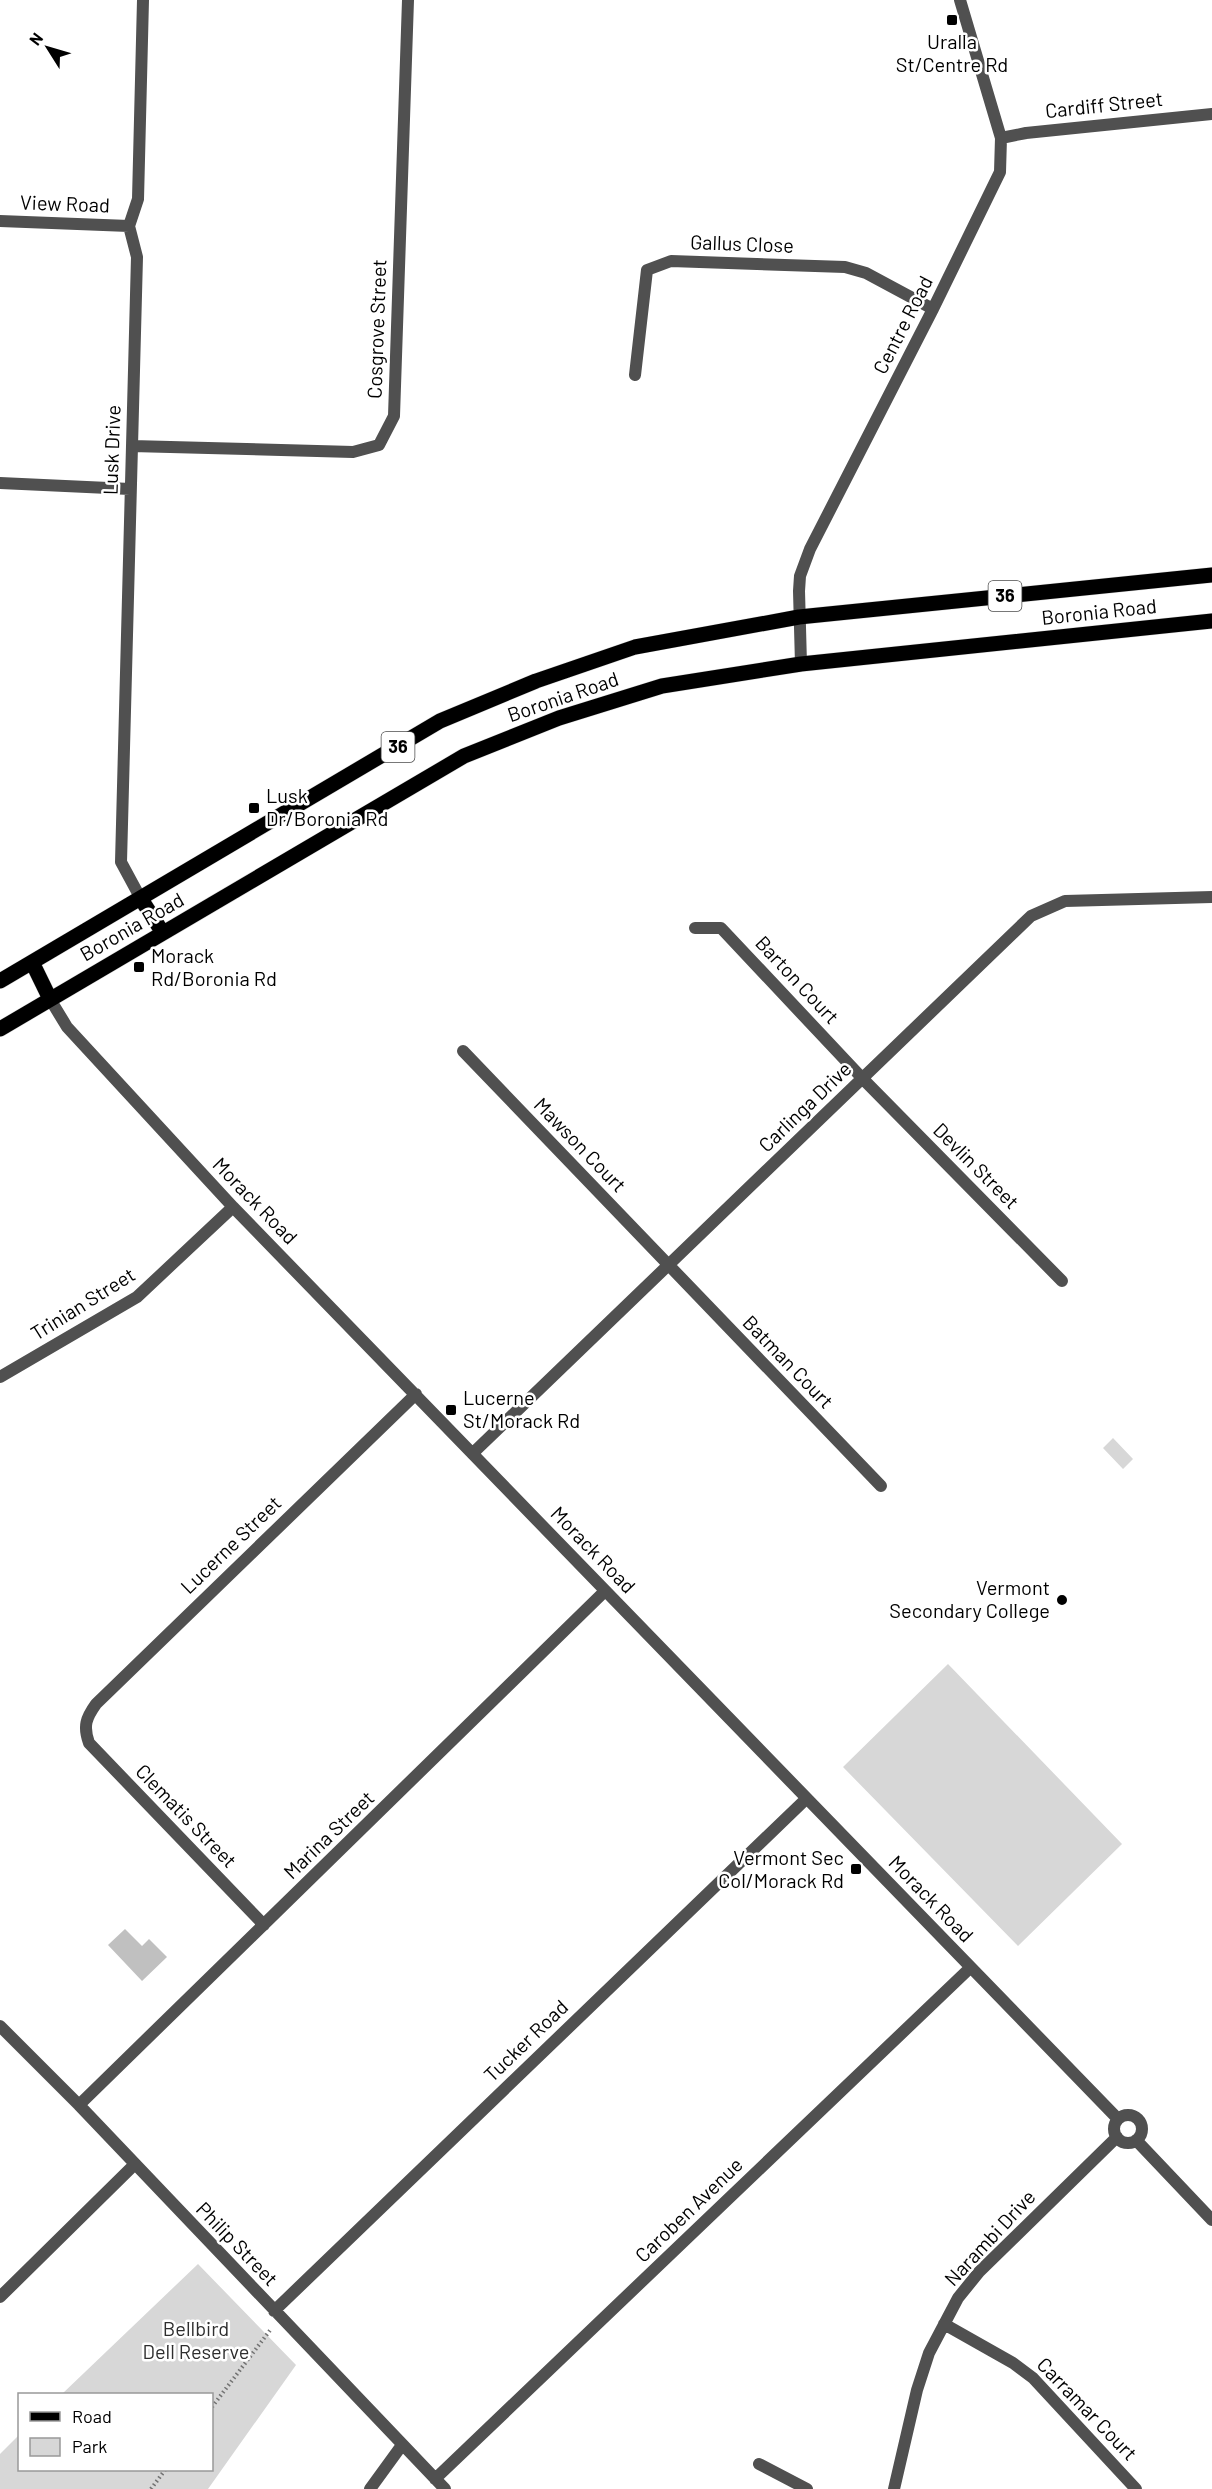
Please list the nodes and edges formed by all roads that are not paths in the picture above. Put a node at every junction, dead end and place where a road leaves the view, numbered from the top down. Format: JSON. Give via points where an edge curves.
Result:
{"nodes":[{"id":1,"x":143,"y":0,"type":"edge"},
{"id":2,"x":408,"y":0,"type":"edge"},
{"id":3,"x":960,"y":0,"type":"edge"},
{"id":4,"x":1212,"y":114,"type":"edge"},
{"id":5,"x":1001,"y":138,"type":"junction"},
{"id":6,"x":0,"y":221,"type":"edge"},
{"id":7,"x":129,"y":226,"type":"junction"},
{"id":8,"x":933,"y":309,"type":"junction"},
{"id":9,"x":635,"y":375,"type":"dead end"},
{"id":10,"x":132,"y":446,"type":"junction"},
{"id":11,"x":0,"y":483,"type":"edge"},
{"id":12,"x":130,"y":489,"type":"junction"},
{"id":13,"x":1212,"y":575,"type":"edge"},
{"id":14,"x":799,"y":617,"type":"junction"},
{"id":15,"x":1212,"y":621,"type":"edge"},
{"id":16,"x":801,"y":664,"type":"junction"},
{"id":17,"x":1212,"y":897,"type":"edge"},
{"id":18,"x":141,"y":899,"type":"junction"},
{"id":19,"x":695,"y":928,"type":"dead end"},
{"id":20,"x":163,"y":933,"type":"junction"},
{"id":21,"x":32,"y":962,"type":"junction"},
{"id":22,"x":0,"y":981,"type":"edge"},
{"id":23,"x":50,"y":999,"type":"junction"},
{"id":24,"x":0,"y":1029,"type":"edge"},
{"id":25,"x":463,"y":1051,"type":"dead end"},
{"id":26,"x":863,"y":1079,"type":"junction"},
{"id":27,"x":233,"y":1207,"type":"junction"},
{"id":28,"x":667,"y":1266,"type":"junction"},
{"id":29,"x":1062,"y":1281,"type":"dead end"},
{"id":30,"x":0,"y":1377,"type":"edge"},
{"id":31,"x":416,"y":1394,"type":"junction"},
{"id":32,"x":473,"y":1453,"type":"junction"},
{"id":33,"x":881,"y":1485,"type":"dead end"},
{"id":34,"x":605,"y":1591,"type":"junction"},
{"id":35,"x":85,"y":1731,"type":"joint"},
{"id":36,"x":806,"y":1799,"type":"junction"},
{"id":37,"x":264,"y":1925,"type":"junction"},
{"id":38,"x":970,"y":1968,"type":"junction"},
{"id":39,"x":0,"y":2026,"type":"edge"},
{"id":40,"x":79,"y":2105,"type":"junction"},
{"id":41,"x":1118,"y":2119,"type":"junction"},
{"id":42,"x":1117,"y":2137,"type":"junction"},
{"id":43,"x":1136,"y":2140,"type":"junction"},
{"id":44,"x":134,"y":2165,"type":"junction"},
{"id":45,"x":1212,"y":2220,"type":"edge"},
{"id":46,"x":0,"y":2297,"type":"edge"},
{"id":47,"x":277,"y":2314,"type":"junction"},
{"id":48,"x":944,"y":2324,"type":"junction"},
{"id":49,"x":402,"y":2445,"type":"junction"},
{"id":50,"x":759,"y":2464,"type":"dead end"},
{"id":51,"x":435,"y":2479,"type":"junction"},
{"id":52,"x":370,"y":2489,"type":"edge"},
{"id":53,"x":445,"y":2489,"type":"edge"},
{"id":54,"x":807,"y":2489,"type":"edge"},
{"id":55,"x":894,"y":2489,"type":"edge"},
{"id":56,"x":1136,"y":2489,"type":"edge"}],
"edges":[{"from":1,"to":7,"type":"street","via":[[138,199]]},
{"from":2,"to":10,"type":"street","name":"Cosgrove Street","via":[[394,416],[379,445],[353,452]]},
{"from":3,"to":5,"type":"street","name":"Centre Road"},
{"from":4,"to":5,"type":"street","name":"Cardiff Street"},
{"from":5,"to":8,"type":"street","name":"Centre Road","via":[[1000,172]]},
{"from":6,"to":7,"type":"street","name":"View Road"},
{"from":7,"to":10,"type":"street","name":"Lusk Drive","via":[[137,257]]},
{"from":8,"to":9,"type":"street","name":"Gallus Close","via":[[866,273],[845,267],[671,261],[647,270]]},
{"from":8,"to":14,"type":"street","name":"Centre Road","via":[[810,549],[800,576]]},
{"from":10,"to":12,"type":"street","name":"Lusk Drive"},
{"from":11,"to":12,"type":"street"},
{"from":12,"to":18,"type":"street","name":"Lusk Drive","via":[[121,862]]},
{"from":13,"to":14,"type":"main road","name":"Boronia Road","number":"36"},
{"from":14,"to":16,"type":"street","name":"Centre Road"},
{"from":14,"to":18,"type":"main road","name":"Boronia Road","number":"36","via":[[635,647],[536,681],[440,721]]},
{"from":15,"to":16,"type":"main road","name":"Boronia Road","number":"36"},
{"from":16,"to":20,"type":"main road","name":"Boronia Road","number":"36","via":[[662,686],[559,718],[464,756]]},
{"from":17,"to":26,"type":"street","name":"Carlinga Drive","via":[[1065,901],[1031,916]]},
{"from":18,"to":20,"type":"main road"},
{"from":18,"to":21,"type":"main road","name":"Boronia Road","number":"36"},
{"from":19,"to":26,"type":"street","name":"Barton Court","via":[[721,927]]},
{"from":20,"to":23,"type":"main road","name":"Boronia Road","number":"36"},
{"from":21,"to":22,"type":"main road","name":"Boronia Road","number":"36"},
{"from":21,"to":23,"type":"main road"},
{"from":23,"to":24,"type":"main road","name":"Boronia Road","number":"36"},
{"from":23,"to":27,"type":"street","name":"Morack Road","via":[[67,1027]]},
{"from":25,"to":28,"type":"street","name":"Mawson Court"},
{"from":26,"to":28,"type":"street","name":"Carlinga Drive"},
{"from":26,"to":29,"type":"street","name":"Devlin Street"},
{"from":27,"to":30,"type":"street","name":"Trinian Street","via":[[137,1297]]},
{"from":27,"to":31,"type":"street","name":"Morack Road"},
{"from":28,"to":32,"type":"street","name":"Carlinga Drive"},
{"from":28,"to":33,"type":"street","name":"Batman Court"},
{"from":31,"to":32,"type":"street","name":"Morack Road"},
{"from":31,"to":35,"type":"street","name":"Lucerne Street","via":[[96,1704],[86,1718]]},
{"from":32,"to":34,"type":"street","name":"Morack Road"},
{"from":34,"to":36,"type":"street","name":"Morack Road"},
{"from":34,"to":37,"type":"street","name":"Marina Street"},
{"from":35,"to":37,"type":"street","name":"Clematis Street","via":[[89,1743]]},
{"from":36,"to":38,"type":"street","name":"Morack Road"},
{"from":36,"to":47,"type":"street","name":"Tucker Road"},
{"from":37,"to":40,"type":"street","name":"Marina Street"},
{"from":38,"to":41,"type":"street","name":"Morack Road"},
{"from":38,"to":51,"type":"street","name":"Caroben Avenue"},
{"from":39,"to":40,"type":"street","name":"Philip Street"},
{"from":40,"to":44,"type":"street","name":"Philip Street"},
{"from":41,"to":42,"type":"street"},
{"from":41,"to":43,"type":"street","via":[[1124,2115],[1137,2117],[1143,2129]]},
{"from":42,"to":43,"type":"street","via":[[1126,2143]]},
{"from":42,"to":48,"type":"street","name":"Narambi Drive","via":[[979,2272]]},
{"from":43,"to":45,"type":"street"},
{"from":44,"to":46,"type":"street"},
{"from":44,"to":47,"type":"street","name":"Philip Street"},
{"from":47,"to":49,"type":"street","name":"Philip Street"},
{"from":48,"to":55,"type":"street","name":"Narambi Drive","via":[[917,2390]]},
{"from":48,"to":56,"type":"street","name":"Carramar Court","via":[[1033,2378]]},
{"from":49,"to":51,"type":"street","name":"Philip Street"},
{"from":49,"to":52,"type":"street"},
{"from":50,"to":54,"type":"street"},
{"from":51,"to":53,"type":"street","name":"Philip Street"}]}
